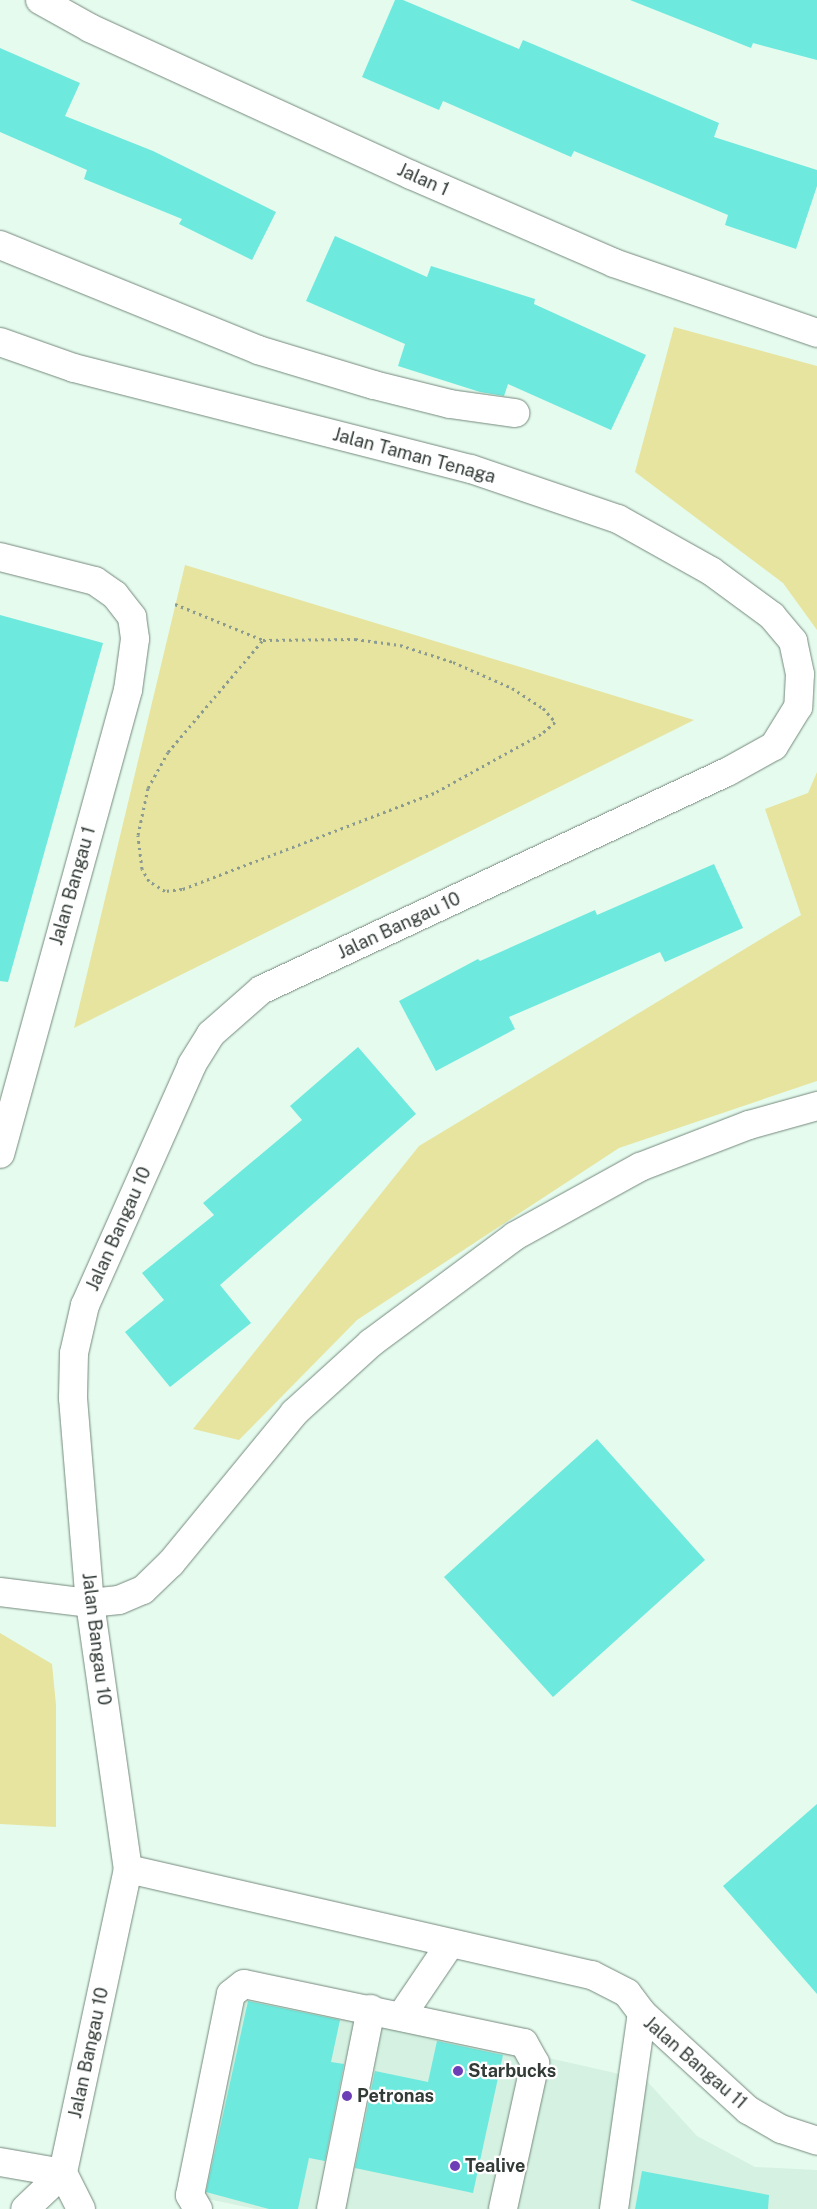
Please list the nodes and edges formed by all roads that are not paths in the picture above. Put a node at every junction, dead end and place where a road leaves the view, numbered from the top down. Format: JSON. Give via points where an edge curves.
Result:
{"nodes":[{"id":1,"x":40,"y":0,"type":"edge"},
{"id":2,"x":0,"y":245,"type":"edge"},
{"id":3,"x":817,"y":334,"type":"edge"},
{"id":4,"x":0,"y":342,"type":"edge"},
{"id":5,"x":515,"y":413,"type":"dead end"},
{"id":6,"x":0,"y":557,"type":"edge"},
{"id":7,"x":793,"y":641,"type":"joint"},
{"id":8,"x":10,"y":1077,"type":"edge"},
{"id":9,"x":817,"y":1106,"type":"edge"},
{"id":10,"x":0,"y":1154,"type":"edge"},
{"id":11,"x":0,"y":1592,"type":"edge"},
{"id":12,"x":90,"y":1603,"type":"junction"},
{"id":13,"x":128,"y":1869,"type":"junction"},
{"id":14,"x":450,"y":1944,"type":"junction"},
{"id":15,"x":371,"y":2009,"type":"junction"},
{"id":16,"x":642,"y":2013,"type":"junction"},
{"id":17,"x":402,"y":2015,"type":"junction"},
{"id":18,"x":817,"y":2141,"type":"edge"},
{"id":19,"x":0,"y":2162,"type":"edge"},
{"id":20,"x":64,"y":2173,"type":"junction"},
{"id":21,"x":25,"y":2209,"type":"edge"},
{"id":22,"x":81,"y":2209,"type":"edge"},
{"id":23,"x":198,"y":2209,"type":"edge"},
{"id":24,"x":331,"y":2209,"type":"edge"},
{"id":25,"x":503,"y":2209,"type":"edge"},
{"id":26,"x":614,"y":2209,"type":"edge"}],
"edges":[{"from":1,"to":3,"type":"street","name":"Jalan 1","via":[[90,28],[402,171],[614,263]]},
{"from":2,"to":5,"type":"street","via":[[258,350],[383,388],[488,411]]},
{"from":4,"to":7,"type":"street","name":"Jalan Taman Tenaga","via":[[74,368],[470,469],[618,519],[711,571],[772,616]]},
{"from":6,"to":8,"type":"street","name":"Jalan Bangau 1","via":[[95,581],[115,595],[132,617],[135,638],[128,690]]},
{"from":7,"to":12,"type":"street","name":"Jalan Bangau 10","via":[[800,674],[798,707],[774,746],[727,772],[261,990],[211,1034],[192,1065],[85,1305],[74,1353],[73,1398]]},
{"from":8,"to":10,"type":"street","name":"Jalan Bangau 1"},
{"from":9,"to":12,"type":"street","via":[[750,1125],[640,1167],[515,1236],[371,1343],[294,1413],[171,1563],[144,1590],[118,1600]]},
{"from":11,"to":12,"type":"street"},
{"from":12,"to":13,"type":"street","name":"Jalan Bangau 10"},
{"from":13,"to":14,"type":"street"},
{"from":13,"to":20,"type":"street","name":"Jalan Bangau 10"},
{"from":14,"to":16,"type":"street","via":[[592,1974],[626,1993]]},
{"from":14,"to":17,"type":"street"},
{"from":15,"to":17,"type":"street"},
{"from":15,"to":23,"type":"street","via":[[244,1984],[231,1994],[190,2195]]},
{"from":15,"to":24,"type":"street"},
{"from":16,"to":18,"type":"street","name":"Jalan Bangau 11","via":[[748,2110],[781,2129]]},
{"from":16,"to":26,"type":"street","name":"Jalan Bangau 11"},
{"from":17,"to":25,"type":"street","via":[[524,2043],[536,2063]]},
{"from":19,"to":20,"type":"street"},
{"from":20,"to":21,"type":"street"},
{"from":20,"to":22,"type":"street"}]}
